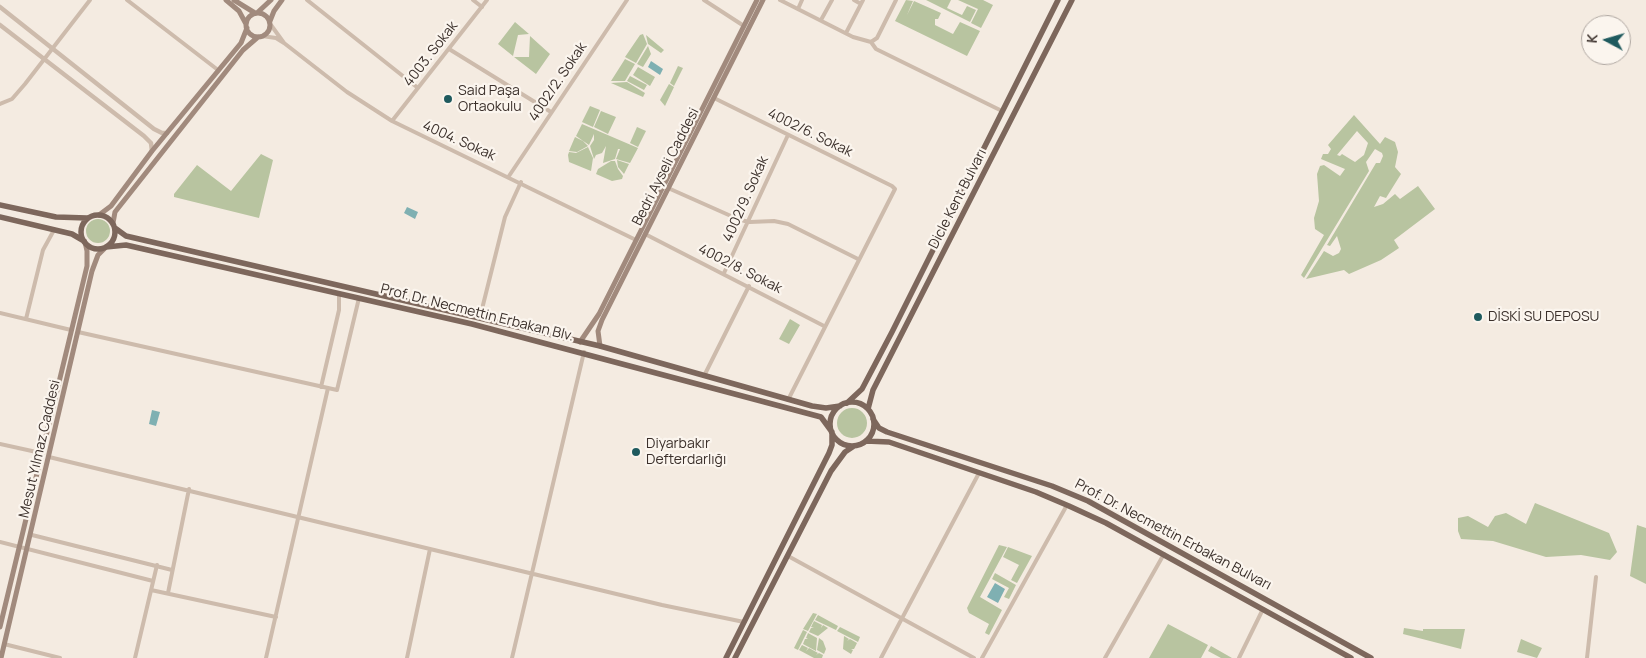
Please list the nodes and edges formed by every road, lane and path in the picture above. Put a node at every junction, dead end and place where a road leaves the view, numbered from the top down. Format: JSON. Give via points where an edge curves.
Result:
{"nodes":[{"id":1,"x":90,"y":0,"type":"edge"},
{"id":2,"x":127,"y":0,"type":"edge"},
{"id":3,"x":226,"y":0,"type":"edge"},
{"id":4,"x":234,"y":0,"type":"edge"},
{"id":5,"x":271,"y":0,"type":"edge"},
{"id":6,"x":282,"y":0,"type":"edge"},
{"id":7,"x":307,"y":0,"type":"edge"},
{"id":8,"x":472,"y":0,"type":"edge"},
{"id":9,"x":487,"y":0,"type":"edge"},
{"id":10,"x":627,"y":0,"type":"edge"},
{"id":11,"x":704,"y":0,"type":"edge"},
{"id":12,"x":757,"y":0,"type":"edge"},
{"id":13,"x":763,"y":0,"type":"edge"},
{"id":14,"x":780,"y":0,"type":"edge"},
{"id":15,"x":802,"y":0,"type":"edge"},
{"id":16,"x":832,"y":0,"type":"edge"},
{"id":17,"x":854,"y":0,"type":"edge"},
{"id":18,"x":896,"y":0,"type":"edge"},
{"id":19,"x":1058,"y":0,"type":"edge"},
{"id":20,"x":1072,"y":0,"type":"edge"},
{"id":21,"x":862,"y":2,"type":"edge"},
{"id":22,"x":0,"y":7,"type":"edge"},
{"id":23,"x":482,"y":7,"type":"junction"},
{"id":24,"x":798,"y":9,"type":"junction"},
{"id":25,"x":257,"y":12,"type":"junction"},
{"id":26,"x":821,"y":20,"type":"junction"},
{"id":27,"x":270,"y":23,"type":"junction"},
{"id":28,"x":0,"y":25,"type":"edge"},
{"id":29,"x":246,"y":26,"type":"junction"},
{"id":30,"x":744,"y":26,"type":"junction"},
{"id":31,"x":846,"y":33,"type":"junction"},
{"id":32,"x":260,"y":37,"type":"junction"},
{"id":33,"x":872,"y":42,"type":"junction"},
{"id":34,"x":284,"y":43,"type":"junction"},
{"id":35,"x":53,"y":48,"type":"junction"},
{"id":36,"x":449,"y":49,"type":"junction"},
{"id":37,"x":44,"y":59,"type":"junction"},
{"id":38,"x":218,"y":70,"type":"junction"},
{"id":39,"x":418,"y":88,"type":"junction"},
{"id":40,"x":714,"y":98,"type":"junction"},
{"id":41,"x":0,"y":104,"type":"edge"},
{"id":42,"x":1002,"y":111,"type":"junction"},
{"id":43,"x":551,"y":112,"type":"junction"},
{"id":44,"x":392,"y":121,"type":"junction"},
{"id":45,"x":167,"y":133,"type":"junction"},
{"id":46,"x":788,"y":135,"type":"junction"},
{"id":47,"x":152,"y":151,"type":"junction"},
{"id":48,"x":509,"y":176,"type":"junction"},
{"id":49,"x":521,"y":182,"type":"junction"},
{"id":50,"x":668,"y":188,"type":"junction"},
{"id":51,"x":0,"y":205,"type":"edge"},
{"id":52,"x":99,"y":215,"type":"junction"},
{"id":53,"x":89,"y":217,"type":"junction"},
{"id":54,"x":0,"y":218,"type":"edge"},
{"id":55,"x":748,"y":222,"type":"junction"},
{"id":56,"x":114,"y":225,"type":"junction"},
{"id":57,"x":54,"y":230,"type":"junction"},
{"id":58,"x":645,"y":234,"type":"junction"},
{"id":59,"x":636,"y":240,"type":"junction"},
{"id":60,"x":85,"y":242,"type":"junction"},
{"id":61,"x":106,"y":247,"type":"junction"},
{"id":62,"x":858,"y":259,"type":"junction"},
{"id":63,"x":724,"y":273,"type":"junction"},
{"id":64,"x":749,"y":286,"type":"junction"},
{"id":65,"x":340,"y":294,"type":"junction"},
{"id":66,"x":359,"y":298,"type":"junction"},
{"id":67,"x":0,"y":313,"type":"edge"},
{"id":68,"x":480,"y":318,"type":"junction"},
{"id":69,"x":26,"y":319,"type":"junction"},
{"id":70,"x":824,"y":326,"type":"junction"},
{"id":71,"x":71,"y":330,"type":"junction"},
{"id":72,"x":78,"y":332,"type":"junction"},
{"id":73,"x":580,"y":342,"type":"junction"},
{"id":74,"x":600,"y":346,"type":"junction"},
{"id":75,"x":584,"y":352,"type":"junction"},
{"id":76,"x":704,"y":376,"type":"junction"},
{"id":77,"x":321,"y":387,"type":"junction"},
{"id":78,"x":328,"y":388,"type":"junction"},
{"id":79,"x":788,"y":400,"type":"junction"},
{"id":80,"x":847,"y":403,"type":"junction"},
{"id":81,"x":840,"y":406,"type":"junction"},
{"id":82,"x":868,"y":409,"type":"junction"},
{"id":83,"x":873,"y":419,"type":"junction"},
{"id":84,"x":832,"y":432,"type":"junction"},
{"id":85,"x":866,"y":441,"type":"junction"},
{"id":86,"x":0,"y":444,"type":"edge"},
{"id":87,"x":854,"y":446,"type":"junction"},
{"id":88,"x":41,"y":452,"type":"junction"},
{"id":89,"x":49,"y":456,"type":"junction"},
{"id":90,"x":979,"y":473,"type":"junction"},
{"id":91,"x":189,"y":489,"type":"junction"},
{"id":92,"x":1067,"y":506,"type":"junction"},
{"id":93,"x":299,"y":516,"type":"junction"},
{"id":94,"x":32,"y":534,"type":"junction"},
{"id":95,"x":0,"y":542,"type":"edge"},
{"id":96,"x":19,"y":547,"type":"junction"},
{"id":97,"x":430,"y":548,"type":"junction"},
{"id":98,"x":28,"y":549,"type":"junction"},
{"id":99,"x":1164,"y":554,"type":"junction"},
{"id":100,"x":788,"y":556,"type":"junction"},
{"id":101,"x":157,"y":565,"type":"junction"},
{"id":102,"x":172,"y":570,"type":"junction"},
{"id":103,"x":532,"y":574,"type":"junction"},
{"id":104,"x":1596,"y":577,"type":"dead end"},
{"id":105,"x":153,"y":581,"type":"junction"},
{"id":106,"x":151,"y":590,"type":"junction"},
{"id":107,"x":168,"y":593,"type":"junction"},
{"id":108,"x":1262,"y":609,"type":"junction"},
{"id":109,"x":276,"y":617,"type":"junction"},
{"id":110,"x":901,"y":618,"type":"junction"},
{"id":111,"x":1,"y":619,"type":"edge"},
{"id":112,"x":744,"y":622,"type":"junction"},
{"id":113,"x":0,"y":627,"type":"edge"},
{"id":114,"x":4,"y":644,"type":"junction"},
{"id":115,"x":1,"y":658,"type":"edge"},
{"id":116,"x":60,"y":658,"type":"edge"},
{"id":117,"x":135,"y":658,"type":"edge"},
{"id":118,"x":266,"y":658,"type":"edge"},
{"id":119,"x":406,"y":658,"type":"edge"},
{"id":120,"x":512,"y":658,"type":"edge"},
{"id":121,"x":726,"y":658,"type":"edge"},
{"id":122,"x":735,"y":658,"type":"edge"},
{"id":123,"x":881,"y":658,"type":"edge"},
{"id":124,"x":974,"y":658,"type":"edge"},
{"id":125,"x":982,"y":658,"type":"edge"},
{"id":126,"x":1105,"y":658,"type":"edge"},
{"id":127,"x":1239,"y":658,"type":"edge"},
{"id":128,"x":1351,"y":658,"type":"edge"},
{"id":129,"x":1371,"y":658,"type":"edge"},
{"id":130,"x":1586,"y":658,"type":"edge"}],
"edges":[{"from":1,"to":35,"type":"street"},
{"from":2,"to":38,"type":"street"},
{"from":3,"to":29,"type":"main road"},
{"from":4,"to":25,"type":"main road"},
{"from":5,"to":25,"type":"main road"},
{"from":6,"to":27,"type":"main road"},
{"from":7,"to":39,"type":"street"},
{"from":8,"to":23,"type":"street"},
{"from":9,"to":23,"type":"street","name":"4003. Sokak"},
{"from":10,"to":43,"type":"street","name":"4002/2. Sokak"},
{"from":11,"to":30,"type":"street"},
{"from":12,"to":30,"type":"main road","name":"Bedri Ayseli Caddesi"},
{"from":13,"to":40,"type":"main road","name":"Bedri Ayseli Caddesi"},
{"from":14,"to":24,"type":"street"},
{"from":15,"to":24,"type":"street"},
{"from":16,"to":26,"type":"street"},
{"from":17,"to":21,"type":"street"},
{"from":18,"to":33,"type":"street"},
{"from":19,"to":42,"type":"main road","name":"Dicle Kent Bulvarı"},
{"from":20,"to":82,"type":"main road","name":"Dicle Kent Bulvarı","via":[[873,390]]},
{"from":21,"to":31,"type":"street"},
{"from":22,"to":35,"type":"street"},
{"from":23,"to":36,"type":"street","name":"4003. Sokak"},
{"from":24,"to":26,"type":"street"},
{"from":25,"to":27,"type":"main road","via":[[266,15]]},
{"from":25,"to":29,"type":"main road","via":[[248,17]]},
{"from":26,"to":31,"type":"street"},
{"from":27,"to":32,"type":"main road","via":[[268,32]]},
{"from":27,"to":34,"type":"street"},
{"from":28,"to":37,"type":"street"},
{"from":29,"to":32,"type":"main road","via":[[251,34]]},
{"from":29,"to":38,"type":"main road","via":[[241,43]]},
{"from":30,"to":59,"type":"main road","name":"Bedri Ayseli Caddesi"},
{"from":31,"to":33,"type":"street"},
{"from":32,"to":34,"type":"street","via":[[276,38]]},
{"from":32,"to":56,"type":"main road","via":[[243,50],[115,212]]},
{"from":33,"to":42,"type":"street","via":[[876,48]]},
{"from":34,"to":44,"type":"street","name":"4004. Sokak","via":[[360,101]]},
{"from":35,"to":37,"type":"street"},
{"from":35,"to":45,"type":"street","via":[[154,129]]},
{"from":36,"to":39,"type":"street","name":"4003. Sokak"},
{"from":36,"to":43,"type":"street"},
{"from":37,"to":41,"type":"street","via":[[12,99]]},
{"from":37,"to":47,"type":"street","via":[[144,136],[151,143]]},
{"from":38,"to":45,"type":"main road"},
{"from":39,"to":44,"type":"street","name":"4003. Sokak"},
{"from":40,"to":46,"type":"street","name":"4002/6. Sokak"},
{"from":40,"to":50,"type":"main road","name":"Bedri Ayseli Caddesi"},
{"from":42,"to":80,"type":"main road","name":"Dicle Kent Bulvarı","via":[[862,389]]},
{"from":43,"to":48,"type":"street","name":"4002/2. Sokak"},
{"from":44,"to":48,"type":"street","name":"4004. Sokak"},
{"from":45,"to":47,"type":"main road"},
{"from":46,"to":55,"type":"street","name":"4002/9. Sokak"},
{"from":46,"to":62,"type":"street","name":"4002/6. Sokak","via":[[895,189]]},
{"from":47,"to":52,"type":"main road","via":[[111,206]]},
{"from":48,"to":49,"type":"street","name":"4004. Sokak"},
{"from":49,"to":59,"type":"street","name":"4004. Sokak"},
{"from":49,"to":68,"type":"street","via":[[506,217]]},
{"from":50,"to":55,"type":"street"},
{"from":50,"to":58,"type":"main road","name":"Bedri Ayseli Caddesi"},
{"from":51,"to":53,"type":"main road","via":[[56,217]]},
{"from":52,"to":53,"type":"main road"},
{"from":52,"to":56,"type":"main road"},
{"from":53,"to":60,"type":"main road","via":[[81,231]]},
{"from":54,"to":57,"type":"main road"},
{"from":55,"to":62,"type":"street","via":[[788,224]]},
{"from":55,"to":63,"type":"street","name":"4002/9. Sokak"},
{"from":56,"to":61,"type":"main road","via":[[114,239]]},
{"from":56,"to":68,"type":"main road","name":"Prof. Dr. Necmettin Erbakan Blv.","via":[[126,236]]},
{"from":57,"to":60,"type":"main road"},
{"from":57,"to":69,"type":"street","via":[[43,250]]},
{"from":58,"to":63,"type":"street","name":"4002/8. Sokak"},
{"from":58,"to":74,"type":"main road","name":"Bedri Ayseli Caddesi","via":[[602,320],[598,332]]},
{"from":59,"to":73,"type":"main road","name":"Bedri Ayseli Caddesi","via":[[599,314]]},
{"from":60,"to":61,"type":"main road","via":[[94,248]]},
{"from":60,"to":71,"type":"main road","name":"Mesut Yılmaz Caddesi","via":[[86,266]]},
{"from":61,"to":65,"type":"main road","name":"Prof. Dr. Necmettin Erbakan Blv.","via":[[126,245]]},
{"from":61,"to":72,"type":"main road","name":"Mesut Yılmaz Caddesi","via":[[98,255],[92,271]]},
{"from":62,"to":70,"type":"street"},
{"from":63,"to":64,"type":"street","name":"4002/8. Sokak"},
{"from":64,"to":70,"type":"street","name":"4002/8. Sokak"},
{"from":64,"to":76,"type":"street"},
{"from":65,"to":66,"type":"main road","name":"Prof. Dr. Necmettin Erbakan Blv."},
{"from":65,"to":77,"type":"street"},
{"from":66,"to":75,"type":"main road","name":"Prof. Dr. Necmettin Erbakan Blv."},
{"from":66,"to":78,"type":"street","via":[[337,390]]},
{"from":67,"to":69,"type":"street"},
{"from":68,"to":73,"type":"main road","name":"Prof. Dr. Necmettin Erbakan Blv."},
{"from":69,"to":71,"type":"street"},
{"from":70,"to":79,"type":"street"},
{"from":71,"to":88,"type":"main road","name":"Mesut Yılmaz Caddesi"},
{"from":72,"to":77,"type":"street"},
{"from":72,"to":89,"type":"main road","name":"Mesut Yılmaz Caddesi"},
{"from":73,"to":74,"type":"main road","name":"Prof. Dr. Necmettin Erbakan Blv."},
{"from":74,"to":76,"type":"main road","name":"Prof. Dr. Necmettin Erbakan Blv."},
{"from":75,"to":84,"type":"main road","name":"Prof. Dr. Necmettin Erbakan Blv.","via":[[815,414],[826,422]]},
{"from":75,"to":103,"type":"street"},
{"from":76,"to":79,"type":"main road","name":"Prof. Dr. Necmettin Erbakan Blv."},
{"from":77,"to":78,"type":"street"},
{"from":78,"to":93,"type":"street"},
{"from":79,"to":81,"type":"main road","name":"Prof. Dr. Necmettin Erbakan Blv.","via":[[826,408]]},
{"from":80,"to":81,"type":"main road"},
{"from":80,"to":82,"type":"main road","via":[[858,403]]},
{"from":81,"to":84,"type":"main road","via":[[832,417]]},
{"from":82,"to":83,"type":"main road"},
{"from":83,"to":85,"type":"main road","via":[[873,431]]},
{"from":83,"to":129,"type":"main road","name":"Prof. Dr. Necmettin Erbakan Bulvarı","via":[[879,428],[887,432],[1088,501]]},
{"from":84,"to":87,"type":"main road","via":[[841,443]]},
{"from":84,"to":112,"type":"main road","via":[[829,453]]},
{"from":85,"to":87,"type":"main road"},
{"from":85,"to":90,"type":"main road","name":"Prof. Dr. Necmettin Erbakan Bulvarı","via":[[889,442]]},
{"from":86,"to":88,"type":"street"},
{"from":87,"to":100,"type":"main road","via":[[845,452],[831,471]]},
{"from":88,"to":96,"type":"main road","name":"Mesut Yılmaz Caddesi"},
{"from":89,"to":91,"type":"street"},
{"from":89,"to":94,"type":"main road","name":"Mesut Yılmaz Caddesi"},
{"from":90,"to":92,"type":"main road","name":"Prof. Dr. Necmettin Erbakan Bulvarı"},
{"from":90,"to":110,"type":"street"},
{"from":91,"to":93,"type":"street"},
{"from":91,"to":102,"type":"street"},
{"from":92,"to":99,"type":"main road","name":"Prof. Dr. Necmettin Erbakan Bulvarı"},
{"from":92,"to":125,"type":"street"},
{"from":93,"to":97,"type":"street"},
{"from":93,"to":109,"type":"street"},
{"from":94,"to":98,"type":"main road","name":"Mesut Yılmaz Caddesi"},
{"from":94,"to":101,"type":"street"},
{"from":95,"to":96,"type":"street"},
{"from":96,"to":98,"type":"street"},
{"from":96,"to":111,"type":"main road","name":"Mesut Yılmaz Caddesi"},
{"from":97,"to":103,"type":"street"},
{"from":97,"to":119,"type":"street"},
{"from":98,"to":105,"type":"street"},
{"from":98,"to":114,"type":"main road","name":"Mesut Yılmaz Caddesi"},
{"from":99,"to":108,"type":"main road","name":"Prof. Dr. Necmettin Erbakan Bulvarı"},
{"from":99,"to":126,"type":"street"},
{"from":100,"to":110,"type":"street"},
{"from":100,"to":122,"type":"main road"},
{"from":101,"to":102,"type":"street"},
{"from":101,"to":105,"type":"street"},
{"from":102,"to":107,"type":"street"},
{"from":103,"to":112,"type":"street"},
{"from":103,"to":120,"type":"street"},
{"from":104,"to":130,"type":"street"},
{"from":105,"to":106,"type":"street"},
{"from":106,"to":107,"type":"street"},
{"from":106,"to":117,"type":"street"},
{"from":107,"to":109,"type":"street"},
{"from":108,"to":127,"type":"street"},
{"from":108,"to":128,"type":"main road","name":"Prof. Dr. Necmettin Erbakan Bulvarı"},
{"from":109,"to":118,"type":"street"},
{"from":110,"to":123,"type":"street"},
{"from":110,"to":124,"type":"street"},
{"from":111,"to":113,"type":"main road","name":"Mesut Yılmaz Caddesi"},
{"from":112,"to":121,"type":"main road"},
{"from":114,"to":115,"type":"main road","name":"Mesut Yılmaz Caddesi"},
{"from":114,"to":116,"type":"street"}]}
